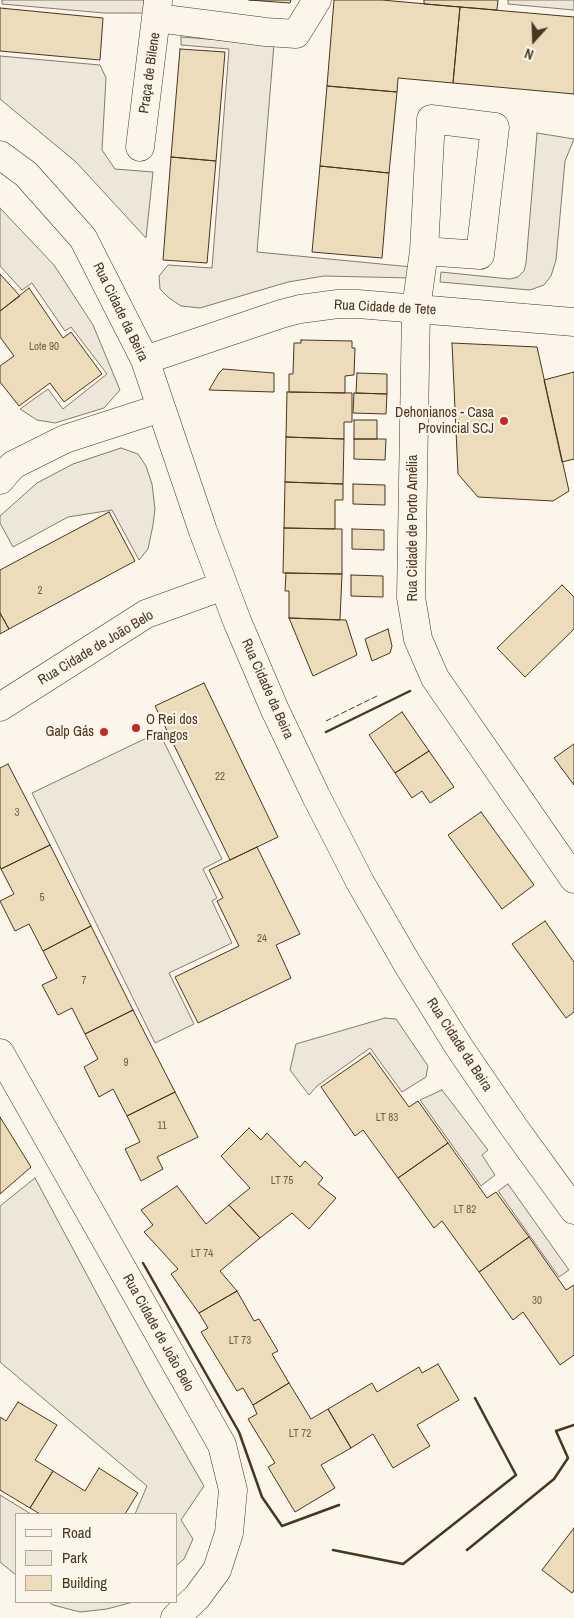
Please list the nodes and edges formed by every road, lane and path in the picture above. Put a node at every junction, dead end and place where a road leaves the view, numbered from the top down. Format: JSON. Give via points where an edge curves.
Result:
{"nodes":[{"id":1,"x":316,"y":0,"type":"edge"},
{"id":2,"x":158,"y":9,"type":"edge"},
{"id":3,"x":140,"y":146,"type":"dead end"},
{"id":4,"x":0,"y":155,"type":"edge"},
{"id":5,"x":424,"y":250,"type":"junction"},
{"id":6,"x":416,"y":309,"type":"junction"},
{"id":7,"x":574,"y":318,"type":"edge"},
{"id":8,"x":574,"y":322,"type":"edge"},
{"id":9,"x":145,"y":360,"type":"junction"},
{"id":10,"x":161,"y":408,"type":"junction"},
{"id":11,"x":0,"y":480,"type":"edge"},
{"id":12,"x":223,"y":586,"type":"junction"},
{"id":13,"x":0,"y":707,"type":"edge"},
{"id":14,"x":574,"y":879,"type":"edge"},
{"id":15,"x":0,"y":1053,"type":"edge"},
{"id":16,"x":574,"y":1210,"type":"edge"},
{"id":17,"x":175,"y":1618,"type":"edge"}],
"edges":[{"from":1,"to":2,"type":"street","via":[[296,34]]},
{"from":2,"to":3,"type":"street","name":"Praça de Bilene"},
{"from":4,"to":9,"type":"street","name":"Rua Cidade da Beira","via":[[26,174],[83,238]]},
{"from":5,"to":5,"type":"street","name":"Rua Cidade de Porto Amélia","via":[[480,255],[495,127],[430,119]]},
{"from":5,"to":6,"type":"street","name":"Rua Cidade de Porto Amélia"},
{"from":6,"to":8,"type":"street","name":"Rua Cidade de Tete"},
{"from":6,"to":9,"type":"street","name":"Rua Cidade de Tete","via":[[358,304],[300,309]]},
{"from":6,"to":14,"type":"street","name":"Rua Cidade de Porto Amélia","via":[[411,597],[418,639],[446,696]]},
{"from":7,"to":8,"type":"street"},
{"from":9,"to":10,"type":"street","name":"Rua Cidade da Beira"},
{"from":10,"to":11,"type":"street","via":[[65,440],[13,465]]},
{"from":10,"to":12,"type":"street","name":"Rua Cidade da Beira"},
{"from":12,"to":13,"type":"street","name":"Rua Cidade de João Belo","via":[[146,614]]},
{"from":12,"to":16,"type":"street","name":"Rua Cidade da Beira","via":[[275,710],[360,882],[459,1047]]},
{"from":15,"to":17,"type":"street","name":"Rua Cidade de João Belo","via":[[222,1445],[233,1490],[229,1533],[217,1570],[197,1597]]}]}
